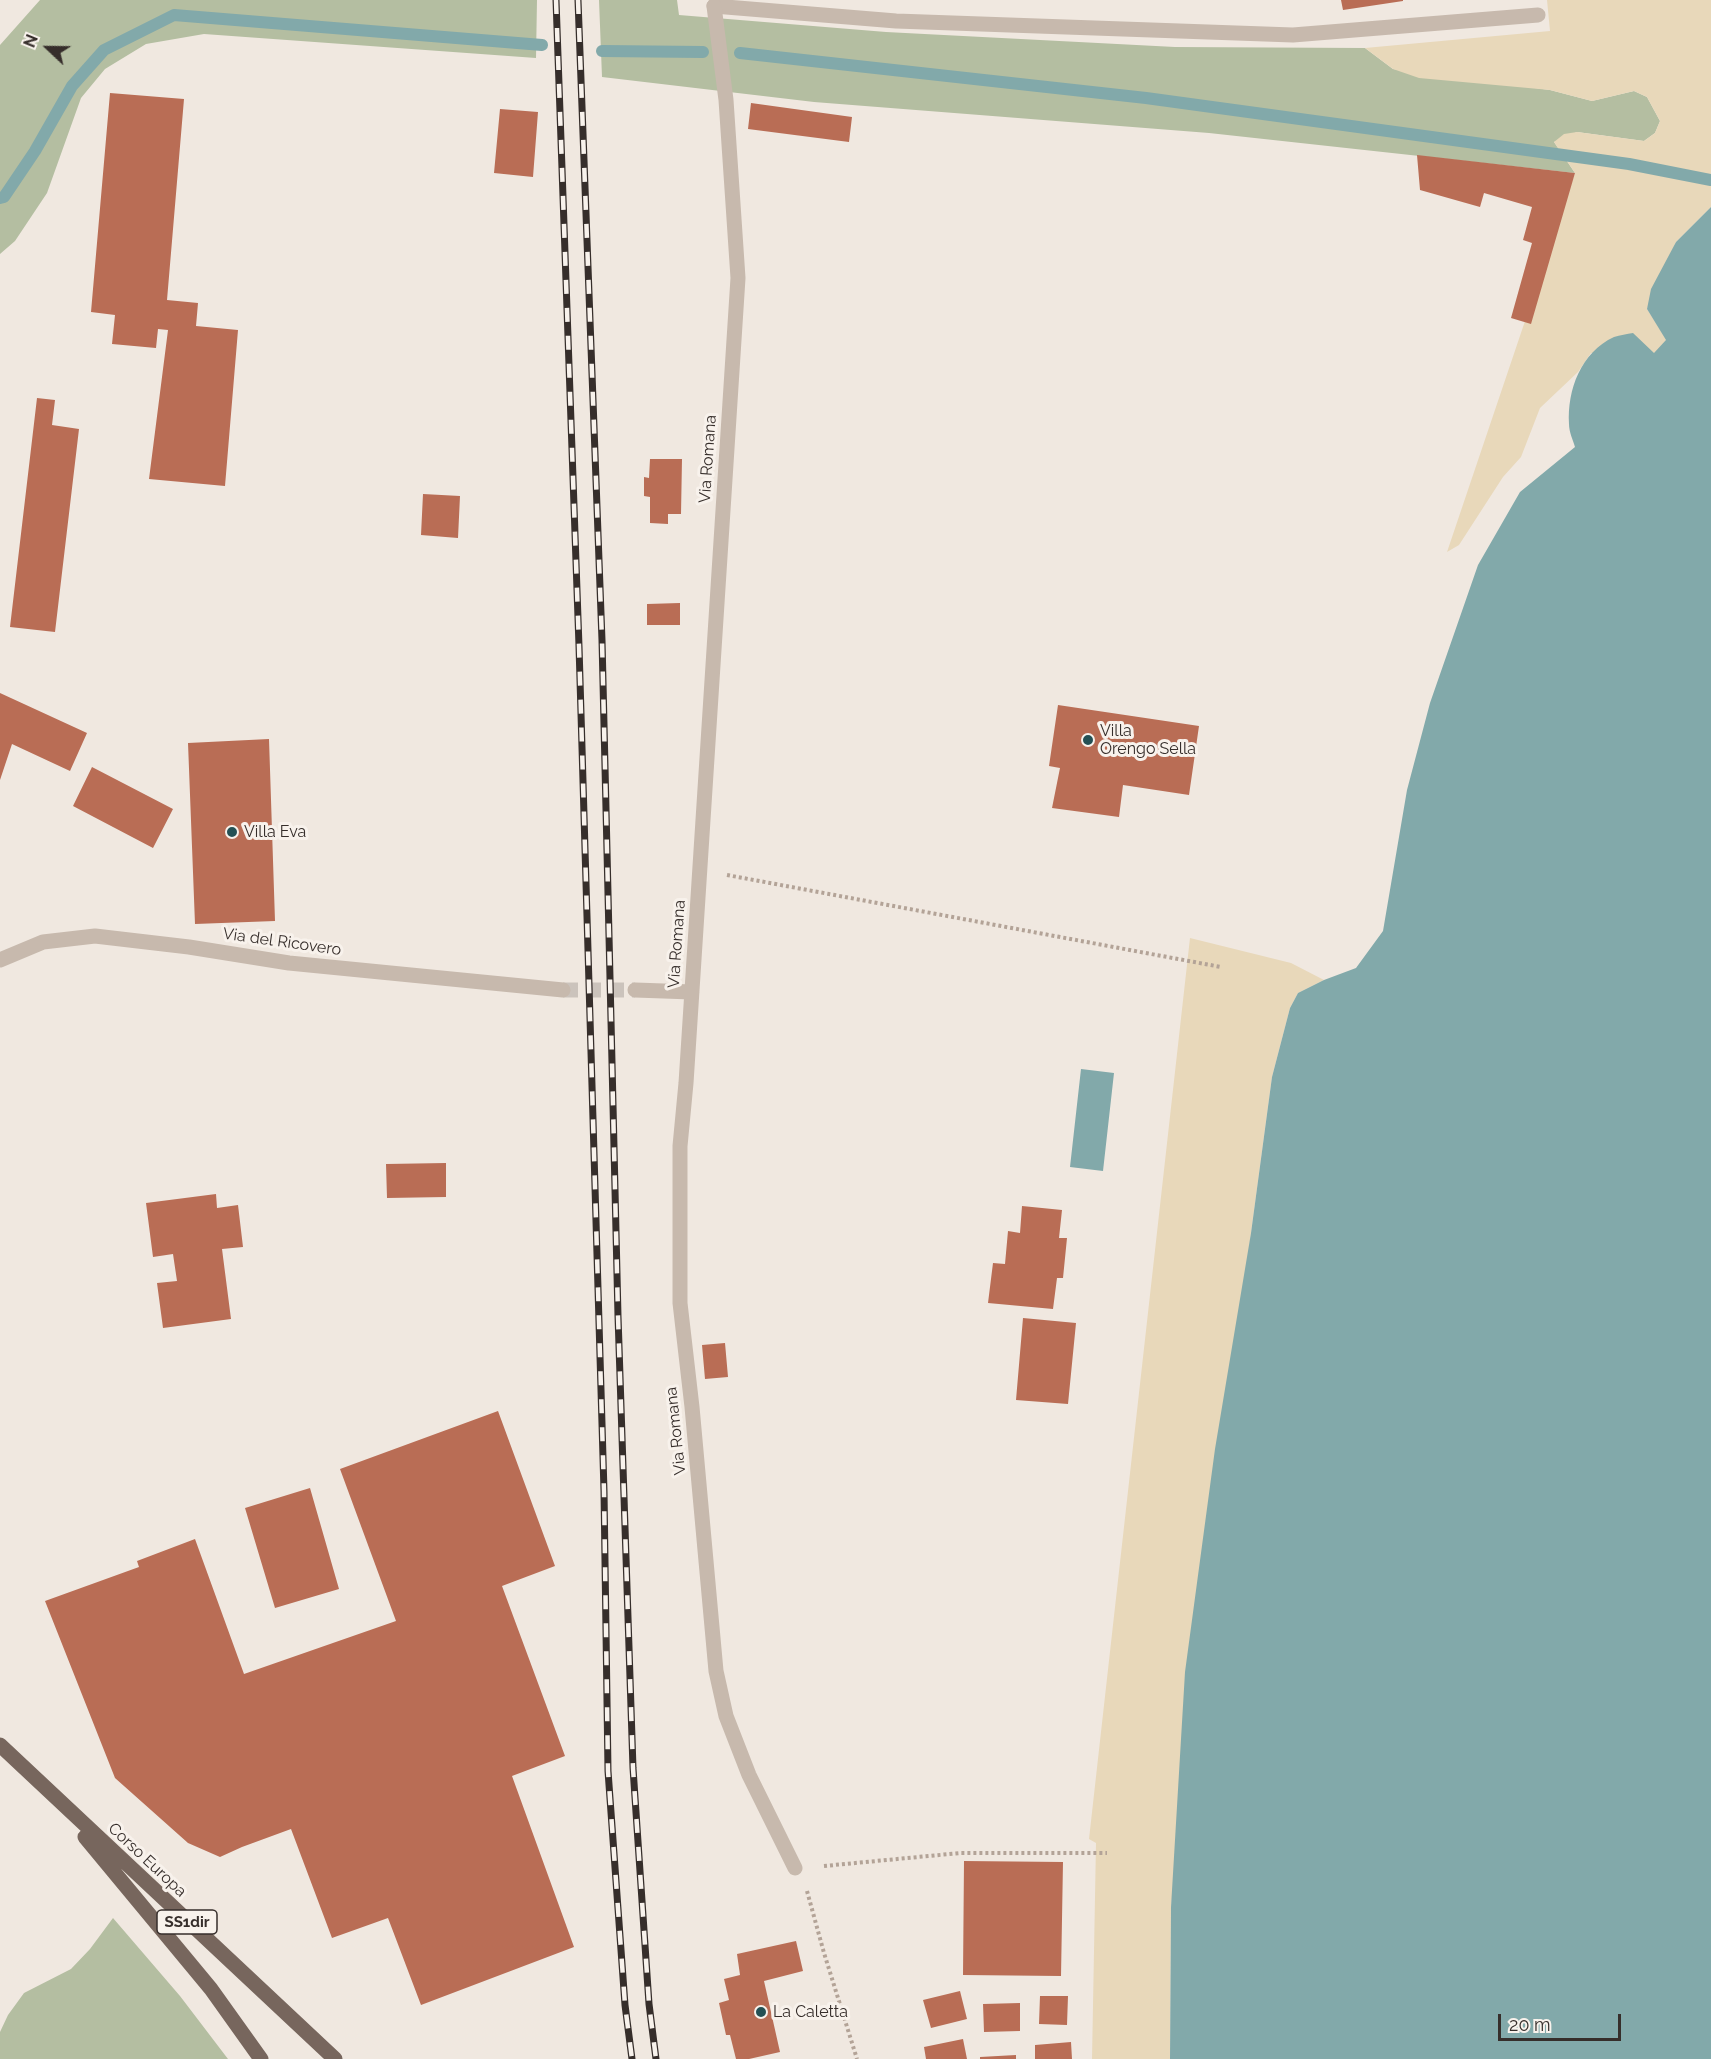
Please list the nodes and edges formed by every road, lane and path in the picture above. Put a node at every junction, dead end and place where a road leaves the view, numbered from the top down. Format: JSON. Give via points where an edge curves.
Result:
{"nodes":[{"id":1,"x":1538,"y":15,"type":"dead end"},
{"id":2,"x":700,"y":870,"type":"junction"},
{"id":3,"x":0,"y":960,"type":"edge"},
{"id":4,"x":1221,"y":967,"type":"dead end"},
{"id":5,"x":563,"y":990,"type":"tunnel mouth"},
{"id":6,"x":635,"y":990,"type":"tunnel mouth"},
{"id":7,"x":692,"y":992,"type":"junction"},
{"id":8,"x":0,"y":1745,"type":"edge"},
{"id":9,"x":41,"y":1784,"type":"junction"},
{"id":10,"x":1107,"y":1853,"type":"dead end"},
{"id":11,"x":795,"y":1868,"type":"junction"},
{"id":12,"x":261,"y":2059,"type":"edge"},
{"id":13,"x":335,"y":2059,"type":"edge"},
{"id":14,"x":857,"y":2059,"type":"edge"}],
"edges":[{"from":1,"to":2,"type":"street","name":"Via Romana","via":[[1293,34],[896,21],[714,6],[726,100],[738,278]]},
{"from":2,"to":4,"type":"path"},
{"from":2,"to":7,"type":"street","name":"Via Romana"},
{"from":3,"to":5,"type":"street","name":"Via del Ricovero","via":[[43,942],[95,936],[289,963]]},
{"from":6,"to":7,"type":"street"},
{"from":7,"to":11,"type":"street","name":"Via Romana","via":[[680,1146],[680,1304],[716,1671],[729,1726]]},
{"from":8,"to":9,"type":"main road","name":"Corso Europa","number":"SS1dir"},
{"from":9,"to":12,"type":"main road","name":"Corso Europa","number":"SS1dir","via":[[211,1989]]},
{"from":9,"to":13,"type":"main road","name":"Corso Europa","number":"SS1dir"},
{"from":10,"to":11,"type":"path","via":[[960,1853]]},
{"from":11,"to":14,"type":"path","via":[[807,1891]]}]}
